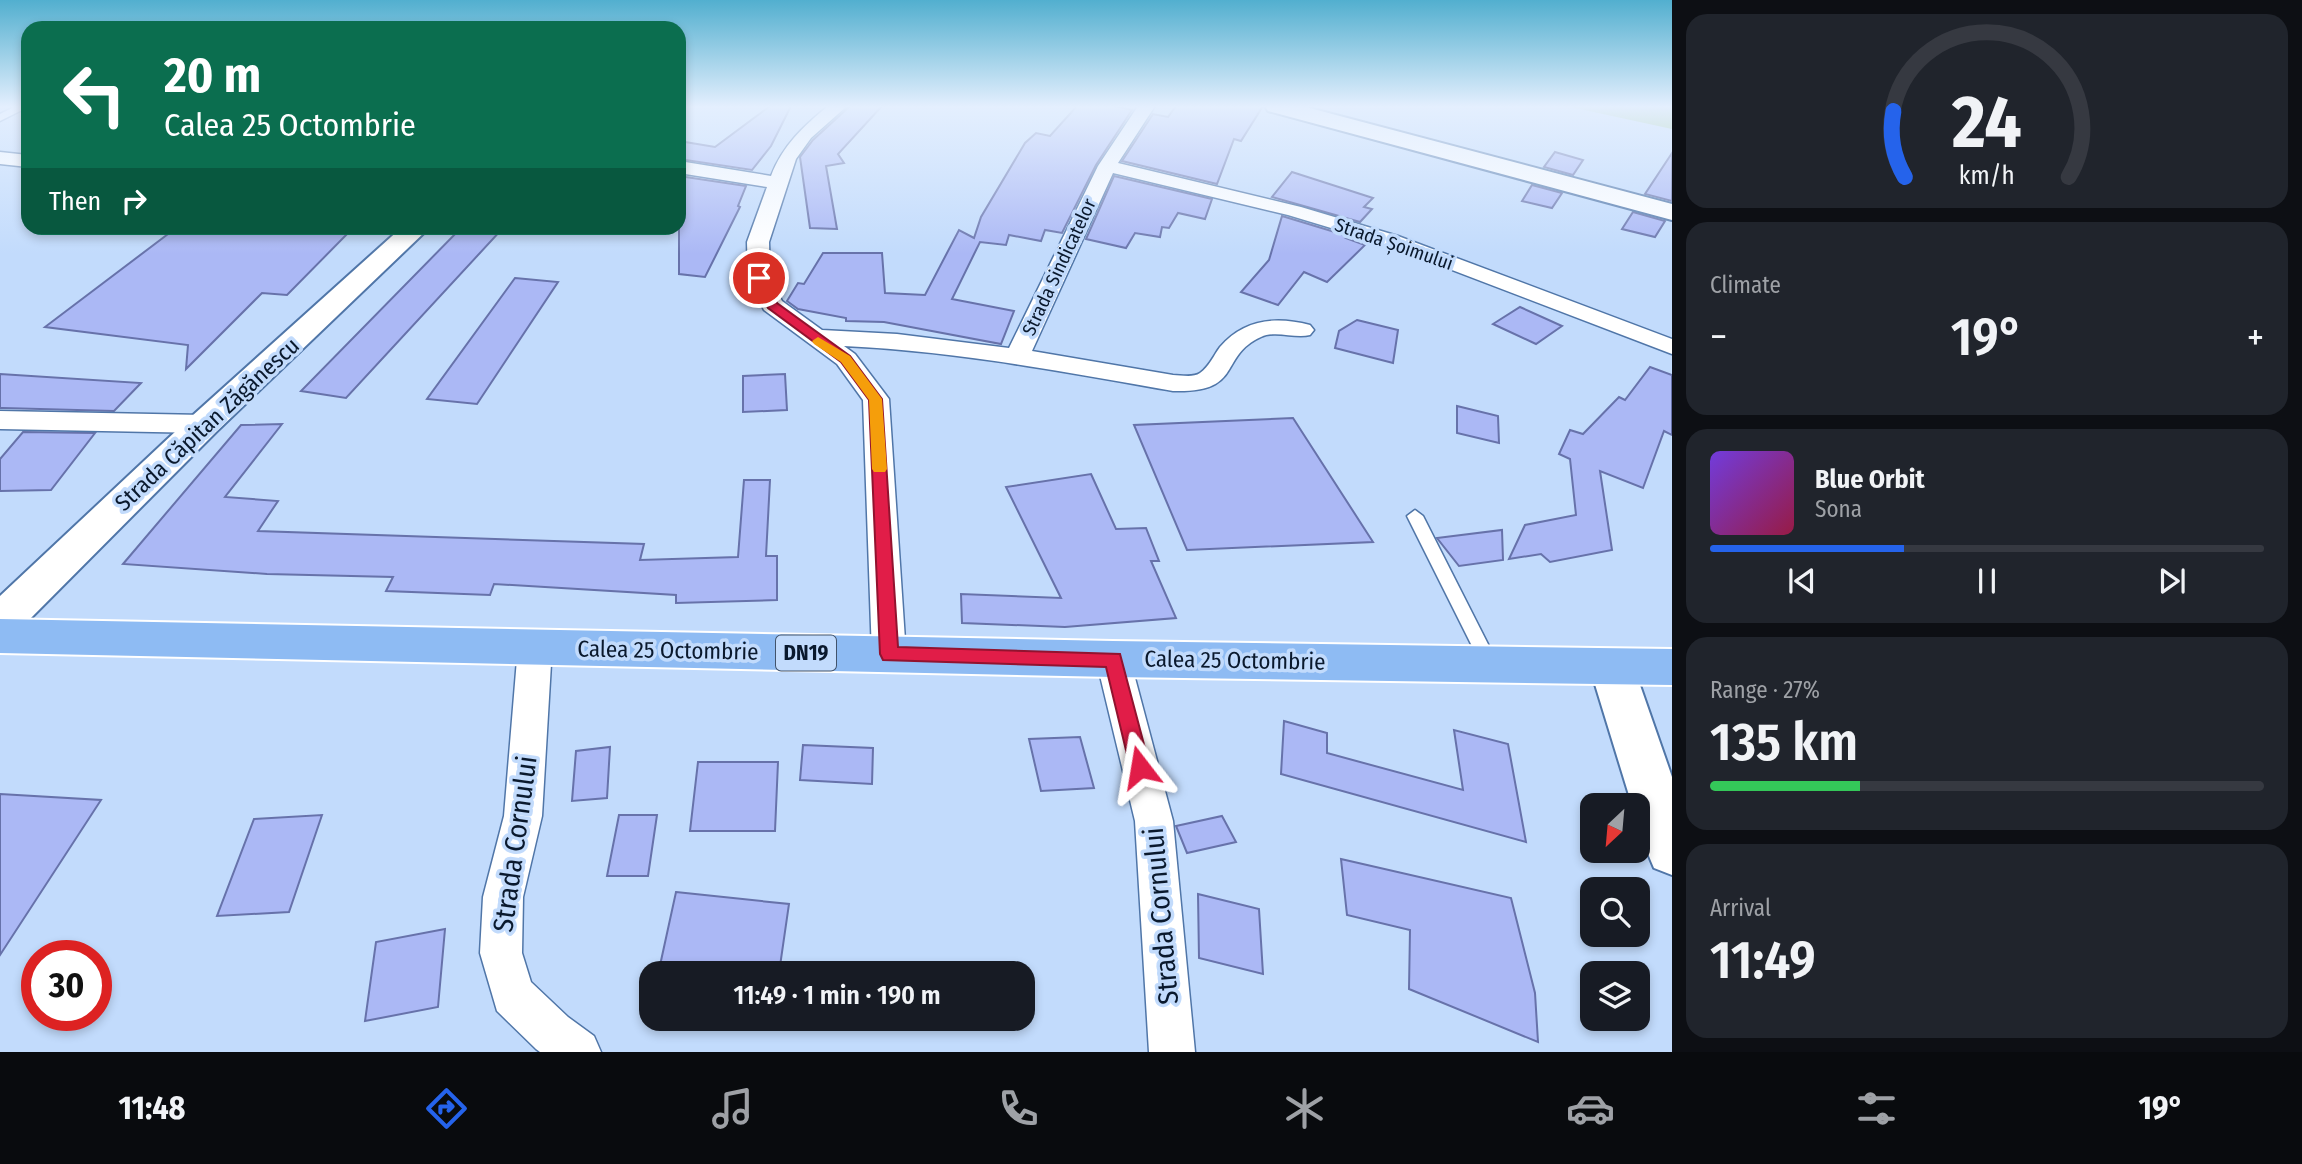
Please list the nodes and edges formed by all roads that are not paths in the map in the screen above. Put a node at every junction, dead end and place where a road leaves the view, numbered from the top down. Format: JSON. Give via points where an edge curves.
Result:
{"nodes":[{"id":1,"x":790,"y":155,"type":"edge"},
{"id":2,"x":1114,"y":155,"type":"edge"},
{"id":3,"x":1459,"y":155,"type":"edge"},
{"id":4,"x":0,"y":158,"type":"edge"},
{"id":5,"x":21,"y":160,"type":"edge"},
{"id":6,"x":1107,"y":166,"type":"junction"},
{"id":7,"x":686,"y":168,"type":"edge"},
{"id":8,"x":778,"y":183,"type":"junction"},
{"id":9,"x":1672,"y":212,"type":"edge"},
{"id":10,"x":408,"y":235,"type":"edge"},
{"id":11,"x":1302,"y":330,"type":"dead end"},
{"id":12,"x":813,"y":337,"type":"junction"},
{"id":13,"x":1672,"y":347,"type":"edge"},
{"id":14,"x":1017,"y":356,"type":"junction"},
{"id":15,"x":0,"y":420,"type":"edge"},
{"id":16,"x":204,"y":424,"type":"junction"},
{"id":17,"x":1415,"y":516,"type":"dead end"},
{"id":18,"x":0,"y":622,"type":"edge"},
{"id":19,"x":0,"y":636,"type":"edge"},
{"id":20,"x":536,"y":647,"type":"junction"},
{"id":21,"x":889,"y":654,"type":"junction"},
{"id":22,"x":1113,"y":659,"type":"junction"},
{"id":23,"x":1489,"y":663,"type":"junction"},
{"id":24,"x":1672,"y":667,"type":"edge"},
{"id":25,"x":1612,"y":668,"type":"junction"},
{"id":26,"x":1672,"y":850,"type":"edge"},
{"id":27,"x":578,"y":1052,"type":"edge"},
{"id":28,"x":1172,"y":1052,"type":"edge"}],
"edges":[{"from":1,"to":8,"type":"street"},
{"from":2,"to":6,"type":"street","name":"Strada Sindicatelor"},
{"from":3,"to":9,"type":"street"},
{"from":4,"to":5,"type":"street"},
{"from":6,"to":13,"type":"street","name":"Strada Șoimului","via":[[1294,211],[1391,240]]},
{"from":6,"to":14,"type":"street","name":"Strada Sindicatelor"},
{"from":7,"to":8,"type":"street"},
{"from":8,"to":12,"type":"street","via":[[758,242],[759,278],[772,305]]},
{"from":10,"to":16,"type":"street","name":"Strada Căpitan Zăgănescu"},
{"from":11,"to":14,"type":"street","name":"Strada Sindicatelor","via":[[1256,328],[1241,337],[1210,379],[1198,383],[1172,383]]},
{"from":12,"to":14,"type":"street","name":"Strada Sindicatelor","via":[[897,341]]},
{"from":12,"to":21,"type":"street","via":[[846,359],[876,399]]},
{"from":15,"to":16,"type":"street"},
{"from":16,"to":18,"type":"street","name":"Strada Căpitan Zăgănescu"},
{"from":17,"to":23,"type":"lane"},
{"from":19,"to":20,"type":"main road","name":"Calea 25 Octombrie","number":"DN19"},
{"from":20,"to":21,"type":"main road","name":"Calea 25 Octombrie","number":"DN19"},
{"from":20,"to":27,"type":"street","name":"Strada Cornului","via":[[523,816],[503,897],[502,953],[513,995],[552,1034]]},
{"from":21,"to":22,"type":"main road","name":"Calea 25 Octombrie","number":"DN19"},
{"from":22,"to":23,"type":"main road","name":"Calea 25 Octombrie","number":"DN19"},
{"from":22,"to":28,"type":"street","name":"Strada Cornului","via":[[1154,821]]},
{"from":23,"to":25,"type":"main road","name":"Calea 25 Octombrie","number":"DN19"},
{"from":24,"to":25,"type":"main road","name":"Calea 25 Octombrie","number":"DN19"},
{"from":25,"to":26,"type":"street"}]}
